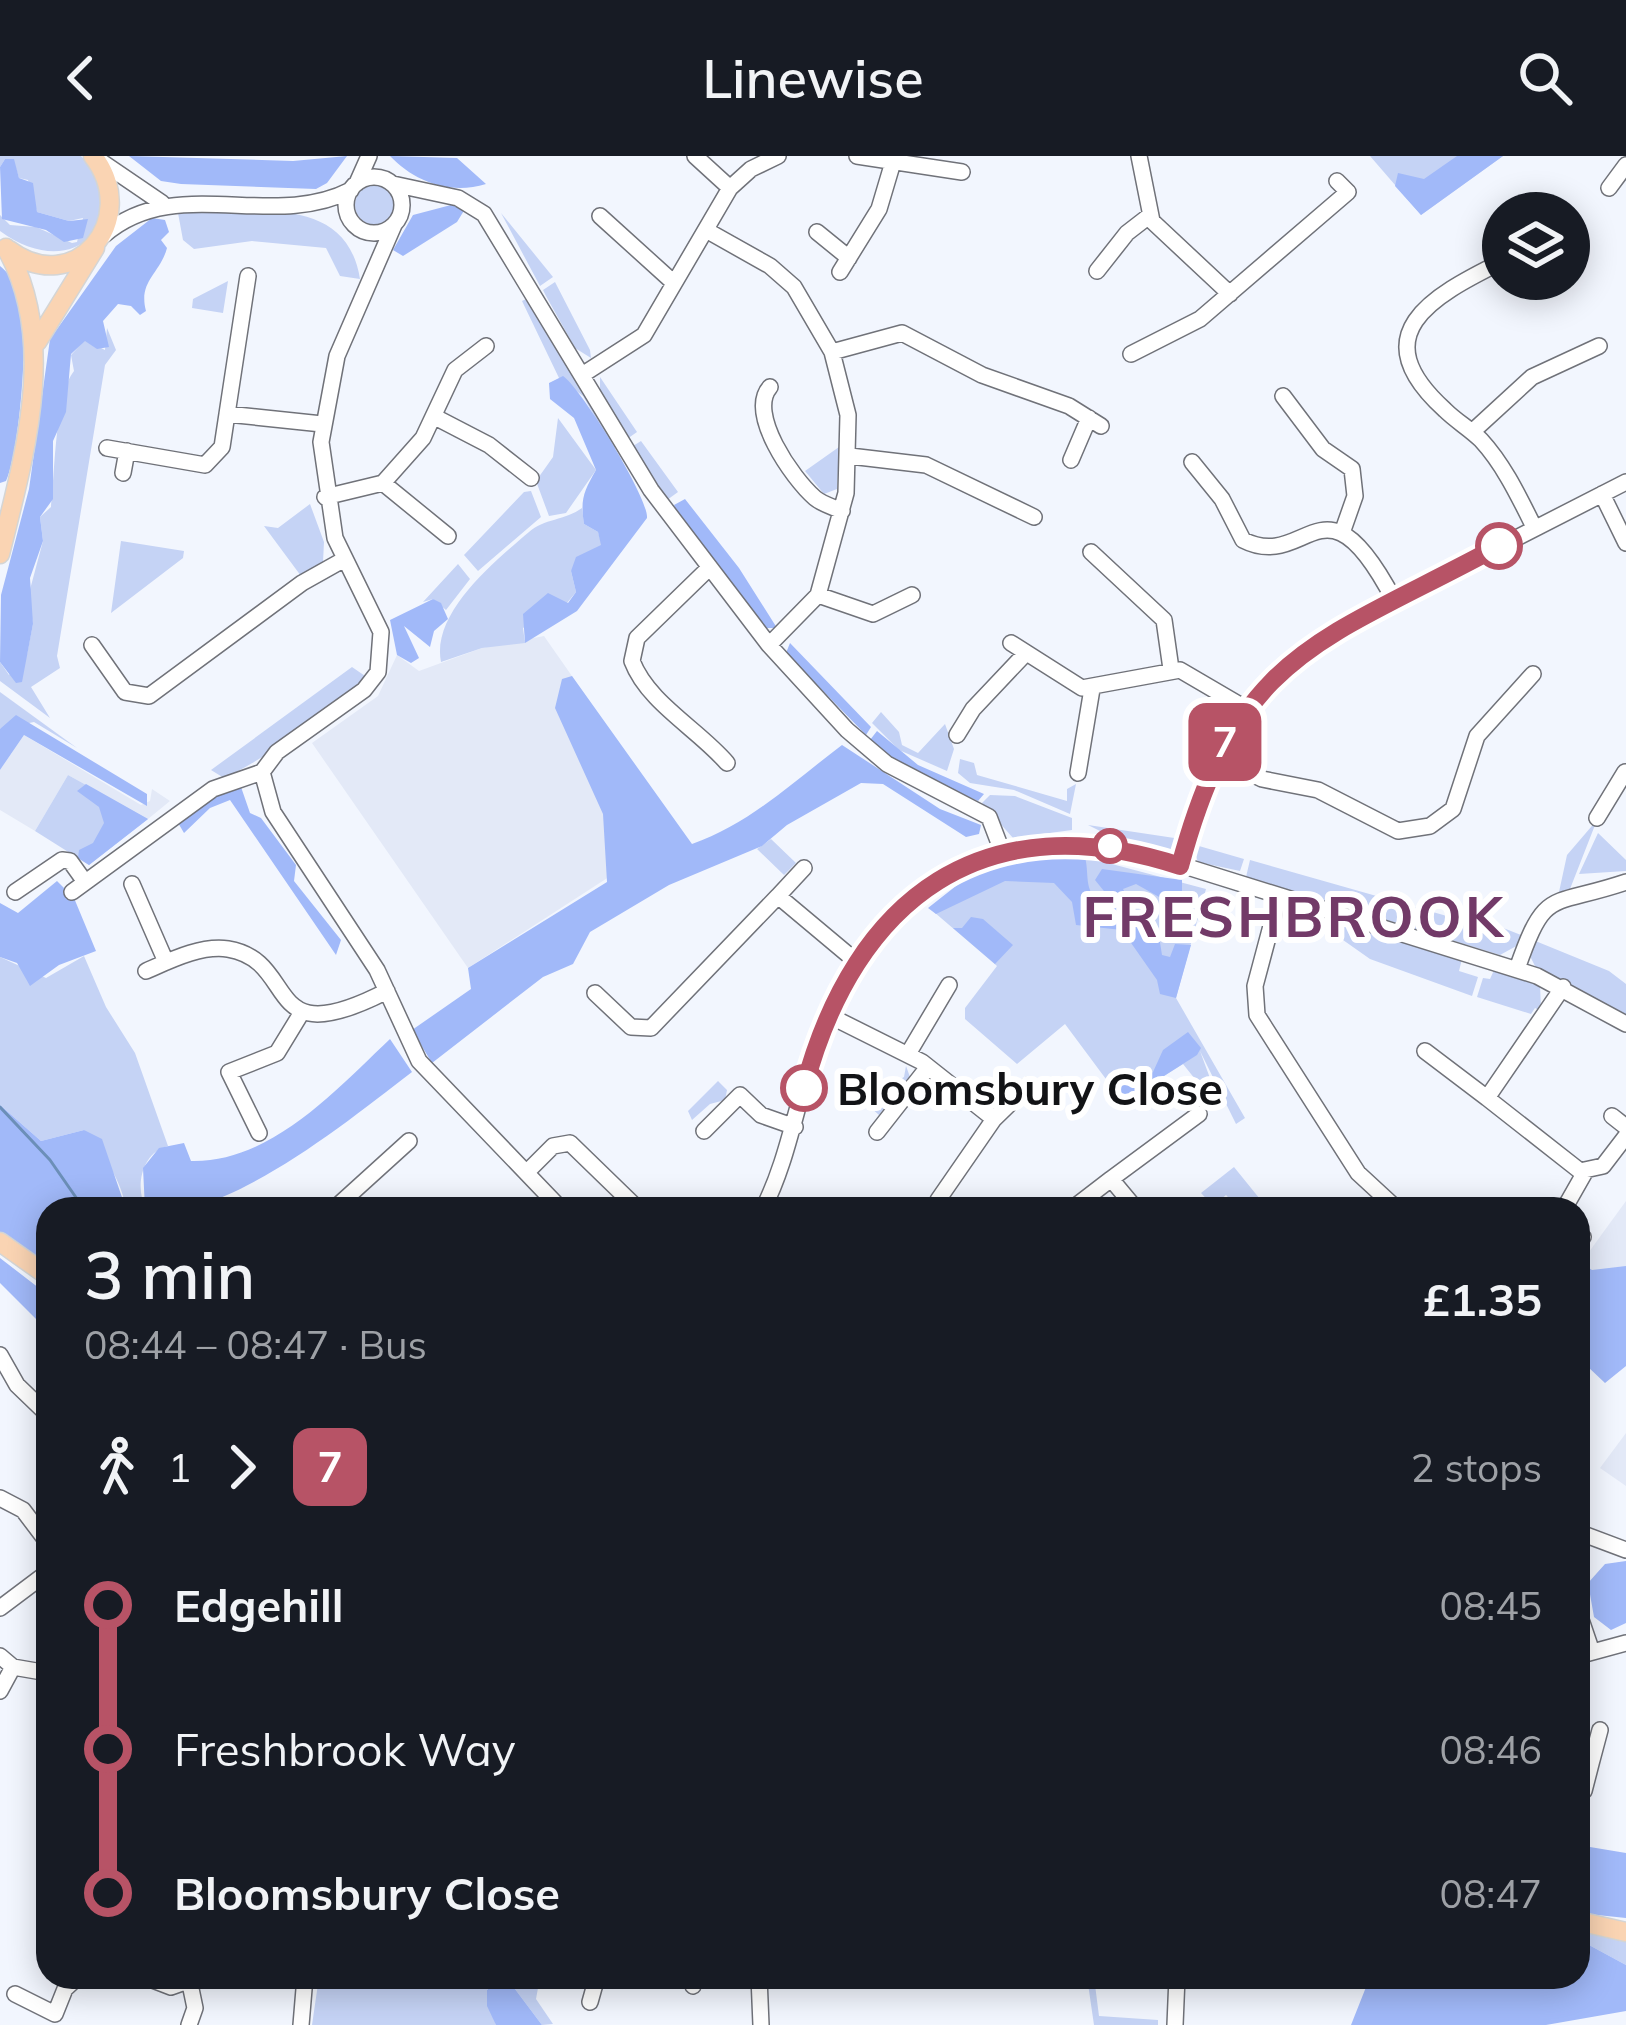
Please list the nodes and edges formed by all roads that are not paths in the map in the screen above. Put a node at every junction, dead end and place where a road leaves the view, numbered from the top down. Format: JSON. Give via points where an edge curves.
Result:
{"nodes":[{"id":1,"x":93,"y":156,"type":"edge"},
{"id":2,"x":372,"y":156,"type":"edge"},
{"id":3,"x":695,"y":156,"type":"edge"},
{"id":4,"x":778,"y":156,"type":"edge"},
{"id":5,"x":857,"y":156,"type":"edge"},
{"id":6,"x":1139,"y":156,"type":"edge"},
{"id":7,"x":1615,"y":157,"type":"edge"},
{"id":8,"x":893,"y":162,"type":"junction"},
{"id":9,"x":1626,"y":165,"type":"edge"},
{"id":10,"x":962,"y":172,"type":"dead end"},
{"id":11,"x":1337,"y":181,"type":"dead end"},
{"id":12,"x":390,"y":182,"type":"junction"},
{"id":13,"x":354,"y":186,"type":"junction"},
{"id":14,"x":730,"y":188,"type":"junction"},
{"id":15,"x":1609,"y":188,"type":"dead end"},
{"id":16,"x":438,"y":196,"type":"junction"},
{"id":17,"x":162,"y":203,"type":"junction"},
{"id":18,"x":309,"y":206,"type":"junction"},
{"id":19,"x":601,"y":216,"type":"dead end"},
{"id":20,"x":1149,"y":216,"type":"junction"},
{"id":21,"x":396,"y":222,"type":"junction"},
{"id":22,"x":355,"y":226,"type":"junction"},
{"id":23,"x":706,"y":230,"type":"junction"},
{"id":24,"x":818,"y":232,"type":"dead end"},
{"id":25,"x":100,"y":239,"type":"junction"},
{"id":26,"x":3,"y":246,"type":"edge"},
{"id":27,"x":373,"y":269,"type":"junction"},
{"id":28,"x":1482,"y":269,"type":"edge"},
{"id":29,"x":1097,"y":271,"type":"dead end"},
{"id":30,"x":674,"y":284,"type":"junction"},
{"id":31,"x":252,"y":288,"type":"dead end"},
{"id":32,"x":1230,"y":294,"type":"junction"},
{"id":33,"x":36,"y":343,"type":"junction"},
{"id":34,"x":486,"y":346,"type":"dead end"},
{"id":35,"x":1599,"y":346,"type":"dead end"},
{"id":36,"x":832,"y":352,"type":"junction"},
{"id":37,"x":1141,"y":355,"type":"dead end"},
{"id":38,"x":582,"y":375,"type":"junction"},
{"id":39,"x":770,"y":387,"type":"dead end"},
{"id":40,"x":1283,"y":396,"type":"dead end"},
{"id":41,"x":227,"y":413,"type":"junction"},
{"id":42,"x":435,"y":417,"type":"junction"},
{"id":43,"x":322,"y":424,"type":"junction"},
{"id":44,"x":1472,"y":432,"type":"junction"},
{"id":45,"x":107,"y":448,"type":"dead end"},
{"id":46,"x":127,"y":451,"type":"junction"},
{"id":47,"x":850,"y":457,"type":"junction"},
{"id":48,"x":1071,"y":460,"type":"dead end"},
{"id":49,"x":1192,"y":462,"type":"dead end"},
{"id":50,"x":526,"y":469,"type":"dead end"},
{"id":51,"x":124,"y":473,"type":"dead end"},
{"id":52,"x":1626,"y":482,"type":"edge"},
{"id":53,"x":383,"y":483,"type":"junction"},
{"id":54,"x":1602,"y":494,"type":"junction"},
{"id":55,"x":325,"y":497,"type":"junction"},
{"id":56,"x":842,"y":511,"type":"junction"},
{"id":57,"x":1034,"y":517,"type":"dead end"},
{"id":58,"x":1534,"y":527,"type":"junction"},
{"id":59,"x":1342,"y":533,"type":"junction"},
{"id":60,"x":448,"y":536,"type":"dead end"},
{"id":61,"x":1626,"y":543,"type":"edge"},
{"id":62,"x":1090,"y":552,"type":"dead end"},
{"id":63,"x":0,"y":554,"type":"edge"},
{"id":64,"x":343,"y":560,"type":"junction"},
{"id":65,"x":708,"y":569,"type":"junction"},
{"id":66,"x":818,"y":595,"type":"junction"},
{"id":67,"x":903,"y":597,"type":"dead end"},
{"id":68,"x":1394,"y":600,"type":"junction"},
{"id":69,"x":1011,"y":643,"type":"dead end"},
{"id":70,"x":769,"y":645,"type":"junction"},
{"id":71,"x":1025,"y":654,"type":"junction"},
{"id":72,"x":93,"y":657,"type":"dead end"},
{"id":73,"x":1171,"y":669,"type":"junction"},
{"id":74,"x":1533,"y":674,"type":"dead end"},
{"id":75,"x":1092,"y":689,"type":"junction"},
{"id":76,"x":1245,"y":708,"type":"junction"},
{"id":77,"x":957,"y":722,"type":"dead end"},
{"id":78,"x":1217,"y":757,"type":"junction"},
{"id":79,"x":1607,"y":759,"type":"dead end"},
{"id":80,"x":727,"y":763,"type":"dead end"},
{"id":81,"x":262,"y":772,"type":"junction"},
{"id":82,"x":1625,"y":772,"type":"edge"},
{"id":83,"x":1078,"y":773,"type":"dead end"},
{"id":84,"x":1597,"y":818,"type":"dead end"},
{"id":85,"x":1002,"y":851,"type":"junction"},
{"id":86,"x":1180,"y":866,"type":"junction"},
{"id":87,"x":805,"y":868,"type":"dead end"},
{"id":88,"x":1626,"y":882,"type":"edge"},
{"id":89,"x":132,"y":884,"type":"dead end"},
{"id":90,"x":15,"y":892,"type":"dead end"},
{"id":91,"x":778,"y":896,"type":"junction"},
{"id":92,"x":1279,"y":896,"type":"junction"},
{"id":93,"x":166,"y":962,"type":"junction"},
{"id":94,"x":858,"y":963,"type":"junction"},
{"id":95,"x":1517,"y":970,"type":"junction"},
{"id":96,"x":146,"y":971,"type":"dead end"},
{"id":97,"x":950,"y":985,"type":"dead end"},
{"id":98,"x":1563,"y":987,"type":"junction"},
{"id":99,"x":387,"y":991,"type":"junction"},
{"id":100,"x":595,"y":993,"type":"dead end"},
{"id":101,"x":302,"y":1012,"type":"junction"},
{"id":102,"x":830,"y":1016,"type":"junction"},
{"id":103,"x":1626,"y":1024,"type":"edge"},
{"id":104,"x":1425,"y":1051,"type":"dead end"},
{"id":105,"x":908,"y":1054,"type":"junction"},
{"id":106,"x":928,"y":1067,"type":"junction"},
{"id":107,"x":1029,"y":1085,"type":"dead end"},
{"id":108,"x":1487,"y":1097,"type":"junction"},
{"id":109,"x":1199,"y":1114,"type":"dead end"},
{"id":110,"x":994,"y":1119,"type":"junction"},
{"id":111,"x":795,"y":1126,"type":"junction"},
{"id":112,"x":704,"y":1131,"type":"dead end"},
{"id":113,"x":877,"y":1132,"type":"dead end"},
{"id":114,"x":259,"y":1133,"type":"dead end"},
{"id":115,"x":1626,"y":1136,"type":"edge"},
{"id":116,"x":409,"y":1141,"type":"dead end"},
{"id":117,"x":527,"y":1172,"type":"junction"},
{"id":118,"x":1586,"y":1172,"type":"junction"},
{"id":119,"x":1111,"y":1179,"type":"junction"},
{"id":120,"x":347,"y":1197,"type":"edge"},
{"id":121,"x":550,"y":1197,"type":"edge"},
{"id":122,"x":626,"y":1197,"type":"edge"},
{"id":123,"x":768,"y":1197,"type":"edge"},
{"id":124,"x":940,"y":1197,"type":"edge"},
{"id":125,"x":1088,"y":1197,"type":"edge"},
{"id":126,"x":1126,"y":1197,"type":"edge"},
{"id":127,"x":1382,"y":1197,"type":"edge"},
{"id":128,"x":1571,"y":1197,"type":"edge"},
{"id":129,"x":0,"y":1241,"type":"edge"},
{"id":130,"x":36,"y":1267,"type":"edge"},
{"id":131,"x":0,"y":1355,"type":"edge"},
{"id":132,"x":36,"y":1404,"type":"edge"},
{"id":133,"x":0,"y":1498,"type":"edge"},
{"id":134,"x":36,"y":1527,"type":"edge"},
{"id":135,"x":1590,"y":1536,"type":"edge"},
{"id":136,"x":1626,"y":1550,"type":"edge"},
{"id":137,"x":36,"y":1581,"type":"edge"},
{"id":138,"x":0,"y":1608,"type":"edge"},
{"id":139,"x":1626,"y":1643,"type":"edge"},
{"id":140,"x":1590,"y":1653,"type":"edge"},
{"id":141,"x":7,"y":1662,"type":"edge"},
{"id":142,"x":0,"y":1691,"type":"edge"},
{"id":143,"x":1600,"y":1730,"type":"dead end"},
{"id":144,"x":1590,"y":1749,"type":"edge"},
{"id":145,"x":1590,"y":1923,"type":"edge"},
{"id":146,"x":1622,"y":1928,"type":"edge"},
{"id":147,"x":65,"y":1989,"type":"edge"},
{"id":148,"x":195,"y":1989,"type":"edge"},
{"id":149,"x":304,"y":1989,"type":"edge"},
{"id":150,"x":760,"y":1989,"type":"edge"},
{"id":151,"x":1176,"y":1989,"type":"edge"},
{"id":152,"x":15,"y":1994,"type":"dead end"},
{"id":153,"x":190,"y":2025,"type":"edge"},
{"id":154,"x":301,"y":2025,"type":"edge"},
{"id":155,"x":761,"y":2025,"type":"edge"},
{"id":156,"x":1175,"y":2025,"type":"edge"}],
"edges":[{"from":1,"to":17,"type":"street"},
{"from":1,"to":25,"type":"main road","via":[[111,198]]},
{"from":2,"to":12,"type":"street"},
{"from":2,"to":13,"type":"street"},
{"from":3,"to":14,"type":"street"},
{"from":4,"to":14,"type":"street"},
{"from":5,"to":8,"type":"street"},
{"from":6,"to":20,"type":"street"},
{"from":7,"to":9,"type":"street"},
{"from":8,"to":10,"type":"street"},
{"from":8,"to":24,"type":"street","via":[[880,209],[845,265]]},
{"from":9,"to":15,"type":"street"},
{"from":11,"to":32,"type":"street","via":[[1348,192]]},
{"from":12,"to":13,"type":"street"},
{"from":12,"to":16,"type":"street"},
{"from":12,"to":21,"type":"street","via":[[402,204]]},
{"from":13,"to":18,"type":"street"},
{"from":13,"to":22,"type":"street","via":[[346,210]]},
{"from":14,"to":23,"type":"street"},
{"from":16,"to":21,"type":"street"},
{"from":16,"to":38,"type":"street","via":[[467,202],[493,225]]},
{"from":17,"to":18,"type":"street"},
{"from":17,"to":25,"type":"street"},
{"from":18,"to":22,"type":"street"},
{"from":19,"to":30,"type":"street"},
{"from":20,"to":29,"type":"street"},
{"from":20,"to":32,"type":"street"},
{"from":21,"to":22,"type":"street","via":[[379,233]]},
{"from":21,"to":27,"type":"street"},
{"from":22,"to":27,"type":"street"},
{"from":23,"to":30,"type":"street"},
{"from":23,"to":36,"type":"street","via":[[786,278]]},
{"from":25,"to":26,"type":"main road","via":[[55,264],[30,262]]},
{"from":25,"to":33,"type":"main road"},
{"from":26,"to":33,"type":"main road","via":[[29,292]]},
{"from":27,"to":43,"type":"street","via":[[337,356]]},
{"from":28,"to":44,"type":"street","via":[[1404,335],[1415,376]]},
{"from":30,"to":38,"type":"street","via":[[644,335]]},
{"from":31,"to":41,"type":"street"},
{"from":32,"to":37,"type":"street"},
{"from":33,"to":63,"type":"main road"},
{"from":34,"to":42,"type":"street","via":[[455,370]]},
{"from":35,"to":44,"type":"street","via":[[1532,377]]},
{"from":36,"to":47,"type":"street"},
{"from":36,"to":48,"type":"street","via":[[902,333],[1095,422]]},
{"from":38,"to":65,"type":"street"},
{"from":39,"to":56,"type":"street","via":[[761,401],[764,426],[811,494]]},
{"from":40,"to":59,"type":"street","via":[[1323,449],[1352,469],[1355,496]]},
{"from":41,"to":43,"type":"street"},
{"from":41,"to":46,"type":"street","via":[[222,447],[210,464]]},
{"from":42,"to":50,"type":"street"},
{"from":42,"to":53,"type":"street"},
{"from":43,"to":55,"type":"street"},
{"from":44,"to":58,"type":"street"},
{"from":45,"to":46,"type":"street"},
{"from":46,"to":51,"type":"street"},
{"from":47,"to":56,"type":"street"},
{"from":47,"to":57,"type":"street","via":[[926,465]]},
{"from":49,"to":59,"type":"street","via":[[1200,484],[1250,544]]},
{"from":52,"to":54,"type":"street"},
{"from":53,"to":55,"type":"street"},
{"from":53,"to":60,"type":"street","via":[[411,515]]},
{"from":54,"to":58,"type":"street"},
{"from":54,"to":61,"type":"street"},
{"from":55,"to":64,"type":"street"},
{"from":56,"to":66,"type":"street"},
{"from":58,"to":68,"type":"street"},
{"from":59,"to":68,"type":"street","via":[[1366,551]]},
{"from":62,"to":73,"type":"street","via":[[1110,562],[1164,620]]},
{"from":64,"to":72,"type":"street","via":[[149,696],[125,692]]},
{"from":64,"to":81,"type":"street","via":[[381,632],[378,672]]},
{"from":65,"to":70,"type":"street"},
{"from":65,"to":80,"type":"street","via":[[637,638],[632,661],[657,697]]},
{"from":66,"to":67,"type":"street","via":[[873,614]]},
{"from":66,"to":70,"type":"street"},
{"from":68,"to":76,"type":"street","via":[[1310,647]]},
{"from":69,"to":71,"type":"street"},
{"from":70,"to":85,"type":"street","via":[[875,755],[989,817]]},
{"from":71,"to":75,"type":"street"},
{"from":71,"to":77,"type":"street"},
{"from":73,"to":75,"type":"street"},
{"from":73,"to":76,"type":"street","via":[[1207,681]]},
{"from":74,"to":78,"type":"street","via":[[1523,695],[1477,736],[1453,809],[1417,830],[1390,830],[1318,790],[1262,779]]},
{"from":75,"to":83,"type":"street","via":[[1075,751]]},
{"from":76,"to":78,"type":"street"},
{"from":78,"to":86,"type":"street"},
{"from":79,"to":82,"type":"street"},
{"from":81,"to":90,"type":"street","via":[[213,789],[78,887],[70,861],[62,860]]},
{"from":81,"to":99,"type":"street","via":[[273,812]]},
{"from":82,"to":84,"type":"street"},
{"from":85,"to":86,"type":"street","via":[[1086,843]]},
{"from":85,"to":94,"type":"street","via":[[929,886]]},
{"from":86,"to":92,"type":"street"},
{"from":87,"to":91,"type":"street"},
{"from":88,"to":95,"type":"street","via":[[1542,911]]},
{"from":89,"to":93,"type":"street","via":[[147,901]]},
{"from":91,"to":94,"type":"street"},
{"from":91,"to":100,"type":"street","via":[[639,1038]]},
{"from":92,"to":95,"type":"street"},
{"from":92,"to":127,"type":"street","via":[[1255,986],[1257,1015],[1358,1173]]},
{"from":93,"to":96,"type":"street"},
{"from":93,"to":101,"type":"street","via":[[235,951]]},
{"from":94,"to":102,"type":"street"},
{"from":95,"to":98,"type":"street"},
{"from":97,"to":105,"type":"street"},
{"from":98,"to":103,"type":"street"},
{"from":98,"to":108,"type":"street"},
{"from":99,"to":101,"type":"street","via":[[336,1013]]},
{"from":99,"to":117,"type":"street","via":[[419,1061]]},
{"from":101,"to":114,"type":"street","via":[[277,1053],[223,1074]]},
{"from":102,"to":105,"type":"street"},
{"from":102,"to":111,"type":"street"},
{"from":104,"to":108,"type":"street"},
{"from":105,"to":106,"type":"street"},
{"from":106,"to":110,"type":"street"},
{"from":106,"to":113,"type":"street"},
{"from":107,"to":110,"type":"street"},
{"from":108,"to":118,"type":"street"},
{"from":109,"to":119,"type":"street"},
{"from":110,"to":124,"type":"street"},
{"from":111,"to":112,"type":"street","via":[[761,1115],[735,1089]]},
{"from":111,"to":123,"type":"street"},
{"from":115,"to":118,"type":"street","via":[[1603,1166]]},
{"from":116,"to":120,"type":"street"},
{"from":117,"to":121,"type":"street"},
{"from":117,"to":122,"type":"street","via":[[554,1145],[570,1143]]},
{"from":118,"to":128,"type":"street"},
{"from":119,"to":125,"type":"street"},
{"from":119,"to":126,"type":"street"},
{"from":129,"to":130,"type":"main road"},
{"from":131,"to":132,"type":"street"},
{"from":133,"to":134,"type":"street"},
{"from":135,"to":136,"type":"street"},
{"from":137,"to":138,"type":"street"},
{"from":139,"to":140,"type":"street"},
{"from":141,"to":142,"type":"street"},
{"from":143,"to":144,"type":"street"},
{"from":145,"to":146,"type":"main road"},
{"from":147,"to":152,"type":"street","via":[[55,2014]]},
{"from":148,"to":153,"type":"street"},
{"from":149,"to":154,"type":"street"},
{"from":150,"to":155,"type":"street"},
{"from":151,"to":156,"type":"street"}]}
